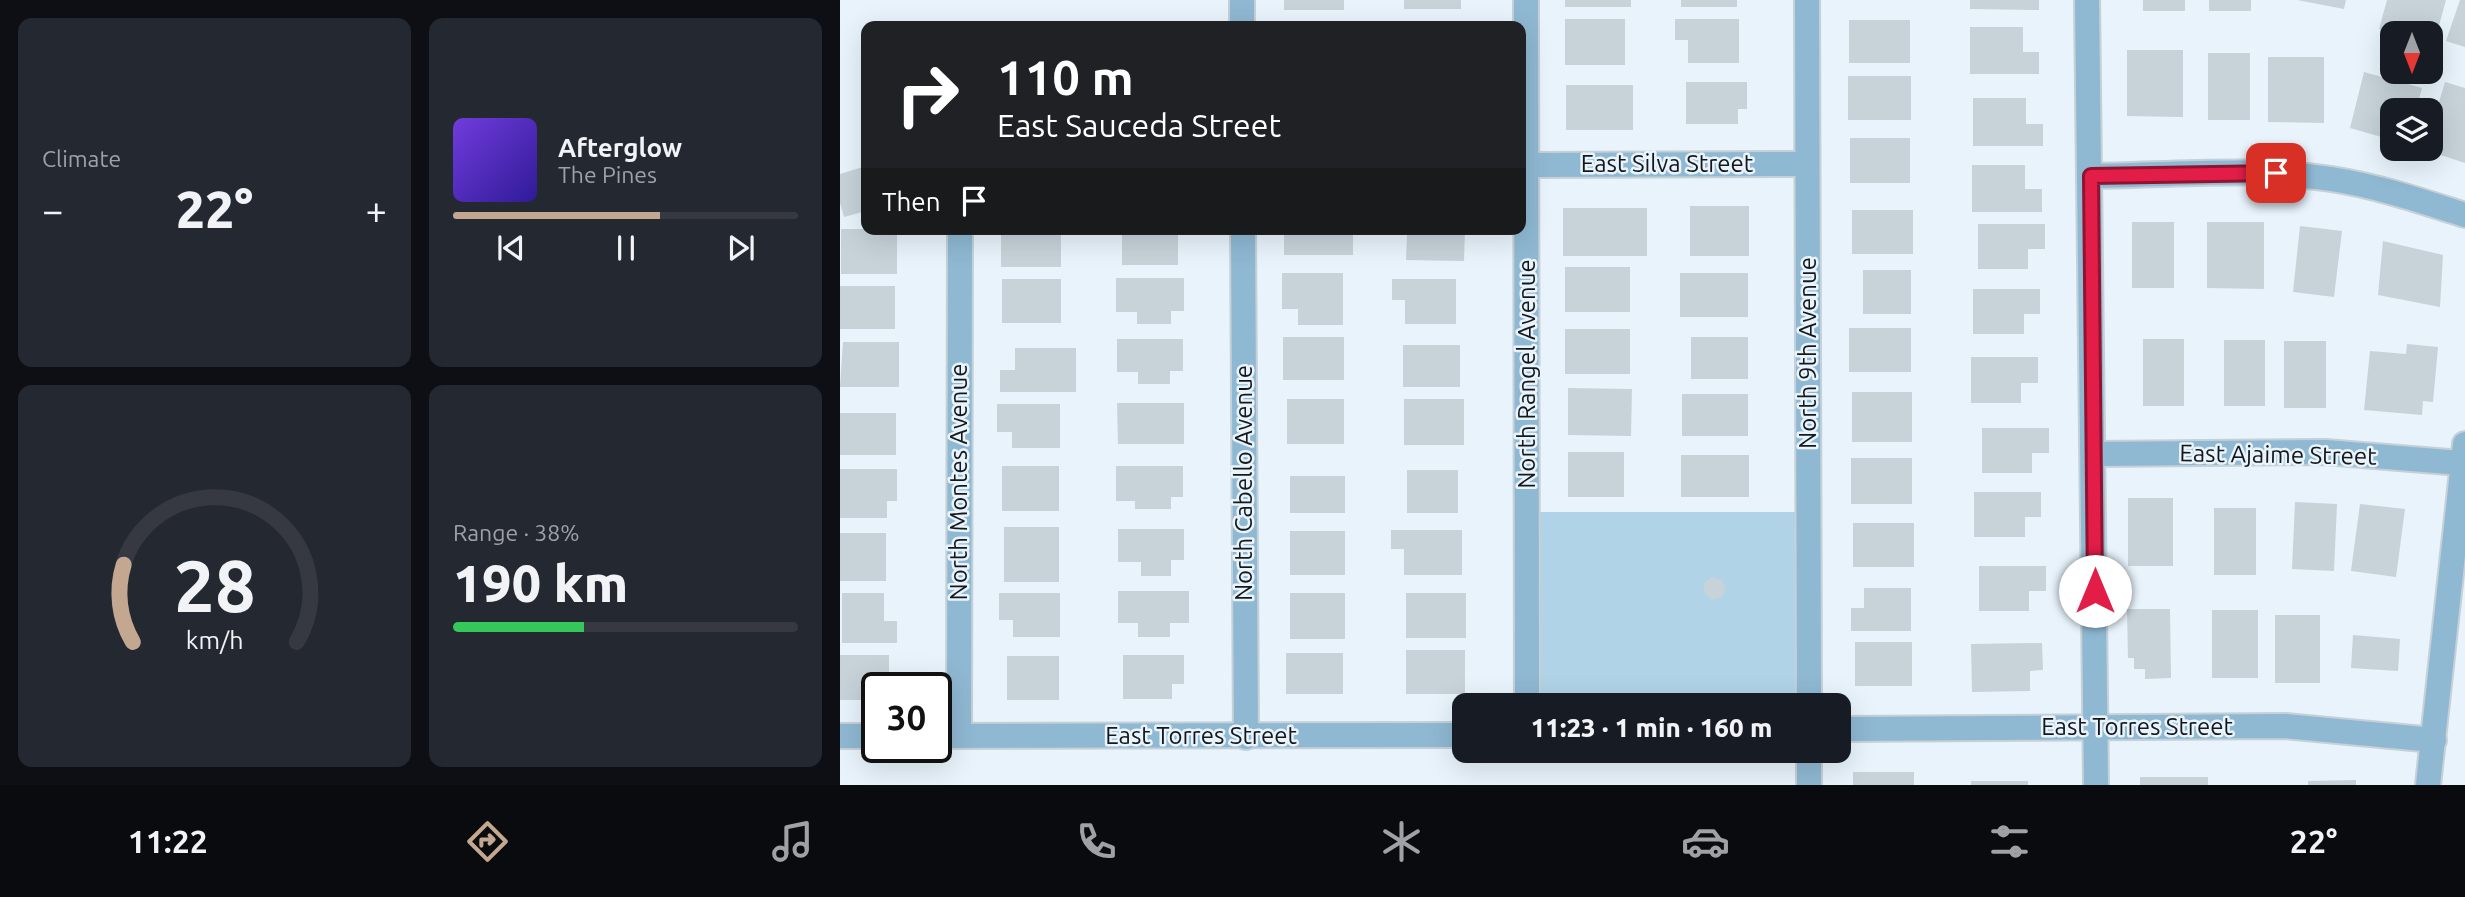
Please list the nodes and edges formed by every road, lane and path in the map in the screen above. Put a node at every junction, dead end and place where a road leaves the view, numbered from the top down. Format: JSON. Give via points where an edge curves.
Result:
{"nodes":[{"id":1,"x":1242,"y":0,"type":"edge"},
{"id":2,"x":1526,"y":0,"type":"edge"},
{"id":3,"x":1807,"y":0,"type":"edge"},
{"id":4,"x":2087,"y":0,"type":"edge"},
{"id":5,"x":1242,"y":21,"type":"edge"},
{"id":6,"x":1527,"y":164,"type":"junction"},
{"id":7,"x":1807,"y":164,"type":"junction"},
{"id":8,"x":2091,"y":176,"type":"junction"},
{"id":9,"x":2465,"y":215,"type":"edge"},
{"id":10,"x":960,"y":235,"type":"edge"},
{"id":11,"x":1243,"y":235,"type":"edge"},
{"id":12,"x":2094,"y":454,"type":"junction"},
{"id":13,"x":2463,"y":454,"type":"edge"},
{"id":14,"x":950,"y":672,"type":"edge"},
{"id":15,"x":1527,"y":693,"type":"edge"},
{"id":16,"x":1809,"y":693,"type":"edge"},
{"id":17,"x":2095,"y":728,"type":"junction"},
{"id":18,"x":1851,"y":729,"type":"edge"},
{"id":19,"x":1452,"y":735,"type":"edge"},
{"id":20,"x":840,"y":736,"type":"edge"},
{"id":21,"x":861,"y":736,"type":"edge"},
{"id":22,"x":952,"y":736,"type":"edge"},
{"id":23,"x":1245,"y":737,"type":"junction"},
{"id":24,"x":2434,"y":740,"type":"junction"},
{"id":25,"x":1809,"y":763,"type":"edge"},
{"id":26,"x":1809,"y":785,"type":"edge"},
{"id":27,"x":2096,"y":785,"type":"edge"},
{"id":28,"x":2428,"y":785,"type":"edge"}],
"edges":[{"from":1,"to":5,"type":"street"},
{"from":2,"to":6,"type":"street","name":"North Rangel Avenue"},
{"from":3,"to":7,"type":"street","name":"North 9th Avenue"},
{"from":4,"to":8,"type":"street"},
{"from":6,"to":7,"type":"street","name":"East Silva Street"},
{"from":6,"to":15,"type":"street","name":"North Rangel Avenue"},
{"from":7,"to":16,"type":"street","name":"North 9th Avenue"},
{"from":8,"to":9,"type":"street","via":[[2276,173],[2385,190]]},
{"from":8,"to":12,"type":"street"},
{"from":10,"to":14,"type":"street","name":"North Montes Avenue"},
{"from":11,"to":23,"type":"street","name":"North Cabello Avenue"},
{"from":12,"to":13,"type":"street","name":"East Ajaime Street"},
{"from":12,"to":17,"type":"street"},
{"from":13,"to":24,"type":"street"},
{"from":17,"to":18,"type":"street","name":"East Torres Street"},
{"from":17,"to":24,"type":"street","name":"East Torres Street","via":[[2285,726]]},
{"from":17,"to":27,"type":"street"},
{"from":19,"to":23,"type":"street","name":"East Torres Street"},
{"from":20,"to":21,"type":"street"},
{"from":22,"to":23,"type":"street","name":"East Torres Street"},
{"from":24,"to":28,"type":"street"},
{"from":25,"to":26,"type":"street"}]}
